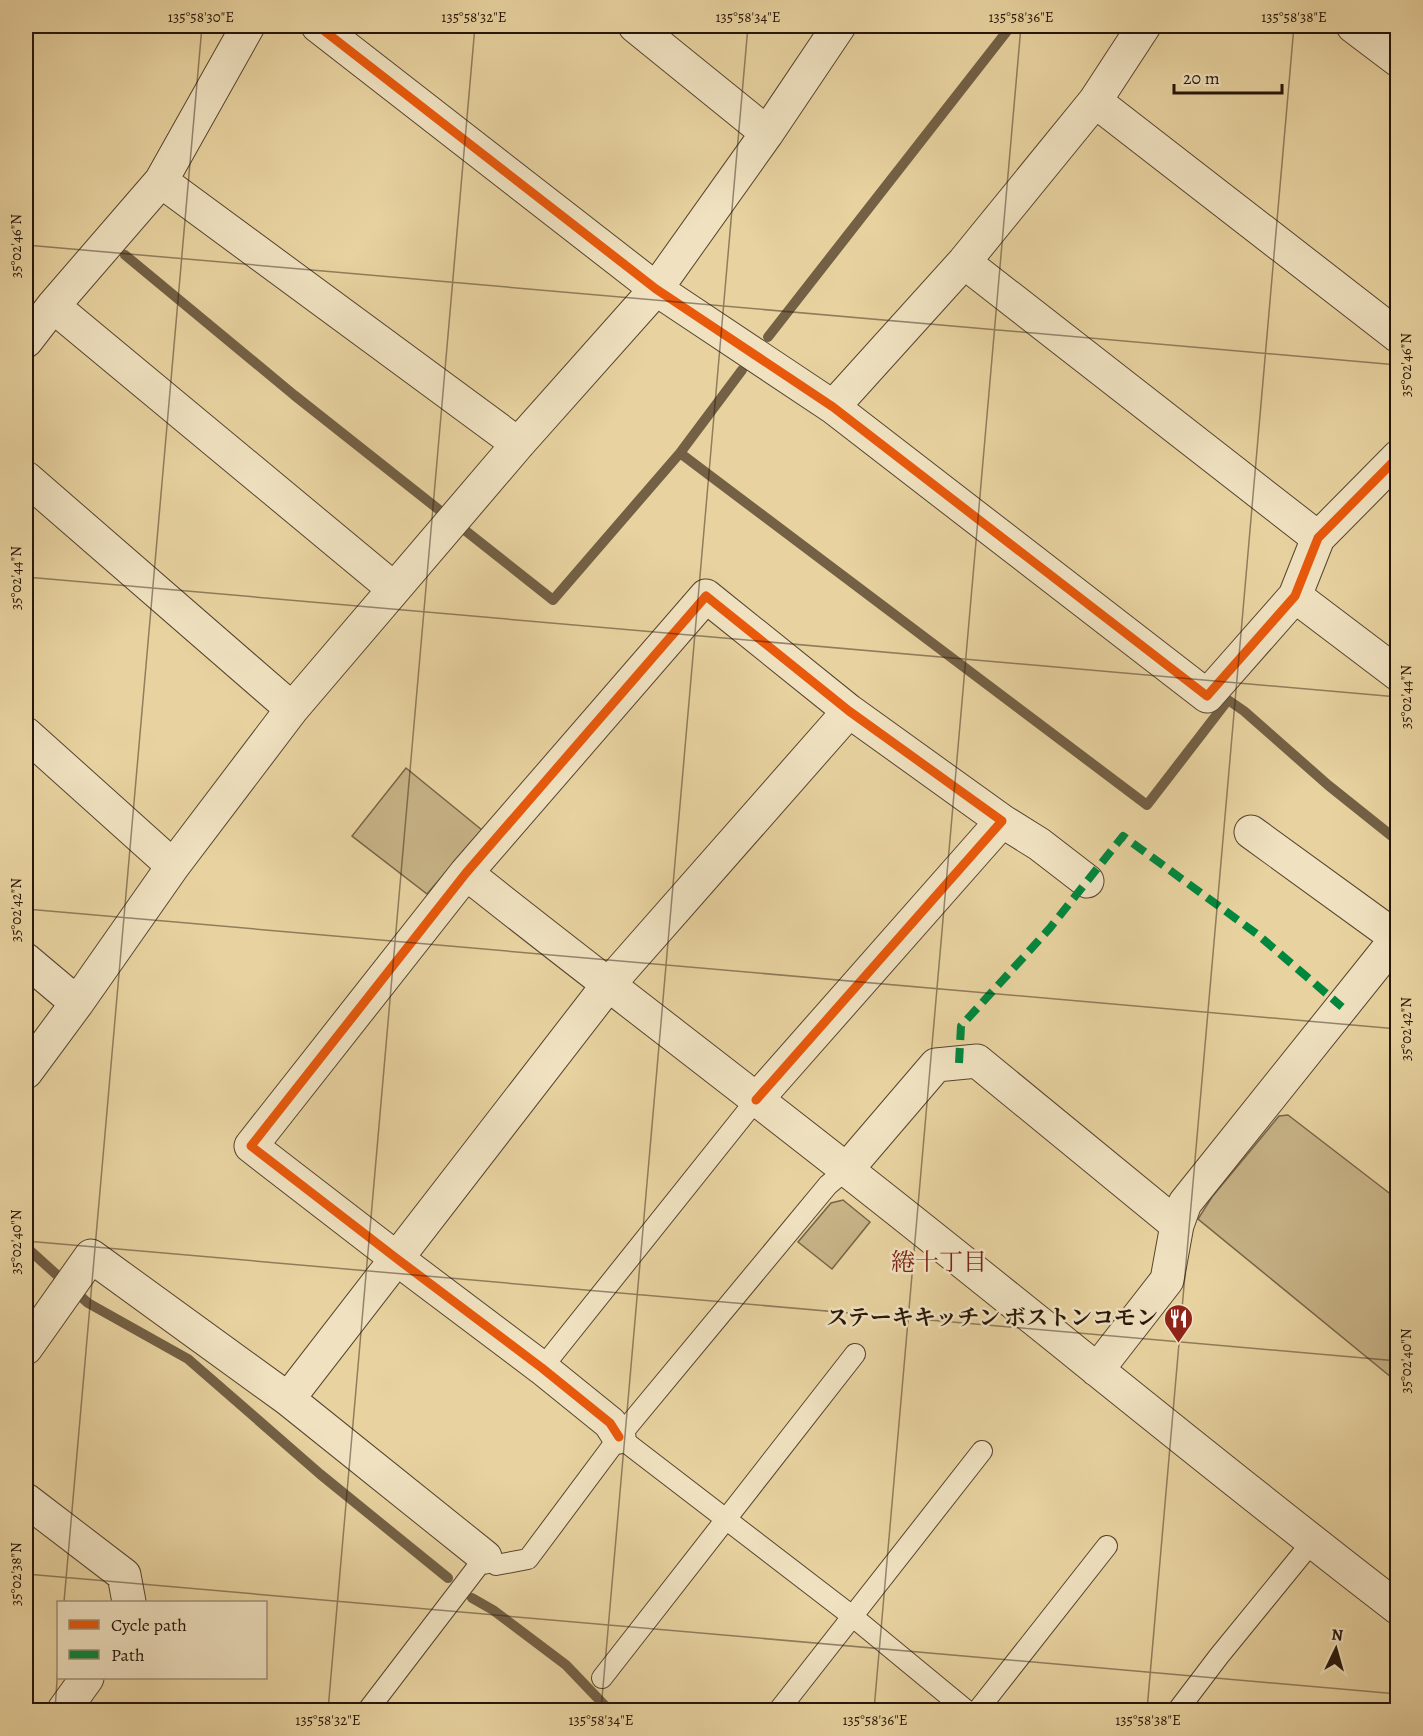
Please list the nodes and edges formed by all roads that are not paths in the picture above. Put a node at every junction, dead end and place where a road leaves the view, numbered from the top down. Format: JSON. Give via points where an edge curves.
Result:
{"nodes":[{"id":1,"x":248,"y":26,"type":"edge"},
{"id":2,"x":318,"y":26,"type":"edge"},
{"id":3,"x":635,"y":26,"type":"edge"},
{"id":4,"x":839,"y":26,"type":"edge"},
{"id":5,"x":1144,"y":26,"type":"edge"},
{"id":6,"x":1353,"y":26,"type":"edge"},
{"id":7,"x":1398,"y":60,"type":"edge"},
{"id":8,"x":1095,"y":101,"type":"junction"},
{"id":9,"x":767,"y":133,"type":"junction"},
{"id":10,"x":161,"y":181,"type":"junction"},
{"id":11,"x":964,"y":262,"type":"junction"},
{"id":12,"x":656,"y":289,"type":"junction"},
{"id":13,"x":53,"y":306,"type":"junction"},
{"id":14,"x":1398,"y":336,"type":"edge"},
{"id":15,"x":26,"y":341,"type":"edge"},
{"id":16,"x":833,"y":407,"type":"junction"},
{"id":17,"x":518,"y":444,"type":"junction"},
{"id":18,"x":1398,"y":457,"type":"edge"},
{"id":19,"x":26,"y":478,"type":"edge"},
{"id":20,"x":1318,"y":538,"type":"junction"},
{"id":21,"x":394,"y":590,"type":"junction"},
{"id":22,"x":1296,"y":596,"type":"junction"},
{"id":23,"x":1398,"y":674,"type":"edge"},
{"id":24,"x":292,"y":709,"type":"junction"},
{"id":25,"x":849,"y":711,"type":"junction"},
{"id":26,"x":26,"y":734,"type":"edge"},
{"id":27,"x":1002,"y":821,"type":"junction"},
{"id":28,"x":1251,"y":832,"type":"dead end"},
{"id":29,"x":173,"y":866,"type":"junction"},
{"id":30,"x":466,"y":873,"type":"junction"},
{"id":31,"x":1087,"y":881,"type":"dead end"},
{"id":32,"x":1397,"y":939,"type":"edge"},
{"id":33,"x":26,"y":960,"type":"edge"},
{"id":34,"x":608,"y":985,"type":"junction"},
{"id":35,"x":77,"y":1003,"type":"junction"},
{"id":36,"x":26,"y":1072,"type":"edge"},
{"id":37,"x":756,"y":1100,"type":"junction"},
{"id":38,"x":847,"y":1170,"type":"junction"},
{"id":39,"x":1177,"y":1225,"type":"junction"},
{"id":40,"x":396,"y":1258,"type":"junction"},
{"id":41,"x":26,"y":1348,"type":"edge"},
{"id":42,"x":855,"y":1354,"type":"dead end"},
{"id":43,"x":542,"y":1368,"type":"junction"},
{"id":44,"x":1097,"y":1370,"type":"junction"},
{"id":45,"x":288,"y":1399,"type":"junction"},
{"id":46,"x":619,"y":1437,"type":"junction"},
{"id":47,"x":982,"y":1451,"type":"dead end"},
{"id":48,"x":26,"y":1500,"type":"edge"},
{"id":49,"x":726,"y":1521,"type":"junction"},
{"id":50,"x":1312,"y":1542,"type":"junction"},
{"id":51,"x":1107,"y":1546,"type":"dead end"},
{"id":52,"x":485,"y":1557,"type":"junction"},
{"id":53,"x":129,"y":1601,"type":"edge"},
{"id":54,"x":1398,"y":1608,"type":"edge"},
{"id":55,"x":852,"y":1616,"type":"junction"},
{"id":56,"x":602,"y":1678,"type":"dead end"},
{"id":57,"x":86,"y":1679,"type":"edge"},
{"id":58,"x":64,"y":1710,"type":"edge"},
{"id":59,"x":368,"y":1710,"type":"edge"},
{"id":60,"x":779,"y":1710,"type":"edge"},
{"id":61,"x":966,"y":1710,"type":"edge"},
{"id":62,"x":978,"y":1710,"type":"edge"},
{"id":63,"x":1178,"y":1710,"type":"edge"}],
"edges":[{"from":1,"to":10,"type":"street"},
{"from":2,"to":12,"type":"street"},
{"from":3,"to":9,"type":"street"},
{"from":4,"to":9,"type":"street"},
{"from":5,"to":8,"type":"street"},
{"from":6,"to":7,"type":"street"},
{"from":8,"to":11,"type":"street"},
{"from":8,"to":14,"type":"street"},
{"from":9,"to":12,"type":"street"},
{"from":10,"to":13,"type":"street"},
{"from":10,"to":17,"type":"street"},
{"from":11,"to":16,"type":"street"},
{"from":11,"to":20,"type":"street"},
{"from":12,"to":16,"type":"street"},
{"from":12,"to":17,"type":"street"},
{"from":13,"to":15,"type":"street"},
{"from":13,"to":21,"type":"street"},
{"from":16,"to":22,"type":"street","via":[[1207,696]]},
{"from":17,"to":21,"type":"street"},
{"from":18,"to":20,"type":"street"},
{"from":19,"to":24,"type":"street"},
{"from":20,"to":22,"type":"street"},
{"from":21,"to":24,"type":"street"},
{"from":22,"to":23,"type":"street"},
{"from":24,"to":29,"type":"street"},
{"from":25,"to":27,"type":"street"},
{"from":25,"to":30,"type":"street","via":[[706,597]]},
{"from":25,"to":34,"type":"street"},
{"from":26,"to":29,"type":"street"},
{"from":27,"to":31,"type":"street"},
{"from":27,"to":37,"type":"street"},
{"from":28,"to":32,"type":"street"},
{"from":29,"to":35,"type":"street"},
{"from":30,"to":34,"type":"street"},
{"from":30,"to":40,"type":"street","via":[[252,1146]]},
{"from":32,"to":39,"type":"street","via":[[1185,1203]]},
{"from":33,"to":35,"type":"street"},
{"from":34,"to":37,"type":"street"},
{"from":34,"to":40,"type":"street"},
{"from":35,"to":36,"type":"street"},
{"from":37,"to":38,"type":"street"},
{"from":37,"to":43,"type":"lane"},
{"from":38,"to":39,"type":"street","via":[[936,1065],[977,1061]]},
{"from":38,"to":44,"type":"street"},
{"from":38,"to":46,"type":"lane","via":[[828,1185]]},
{"from":39,"to":44,"type":"street","via":[[1167,1280]]},
{"from":40,"to":43,"type":"street"},
{"from":40,"to":45,"type":"street"},
{"from":41,"to":45,"type":"street","via":[[91,1256]]},
{"from":42,"to":49,"type":"lane"},
{"from":43,"to":46,"type":"street","via":[[610,1423]]},
{"from":44,"to":50,"type":"street"},
{"from":45,"to":52,"type":"street"},
{"from":46,"to":49,"type":"lane"},
{"from":46,"to":52,"type":"lane","via":[[528,1559],[496,1565]]},
{"from":47,"to":55,"type":"lane"},
{"from":48,"to":53,"type":"street","via":[[124,1575]]},
{"from":49,"to":55,"type":"lane"},
{"from":49,"to":56,"type":"lane"},
{"from":50,"to":54,"type":"street"},
{"from":50,"to":63,"type":"lane"},
{"from":51,"to":62,"type":"lane"},
{"from":52,"to":59,"type":"lane"},
{"from":55,"to":60,"type":"lane"},
{"from":55,"to":61,"type":"lane"},
{"from":57,"to":58,"type":"street"}]}
